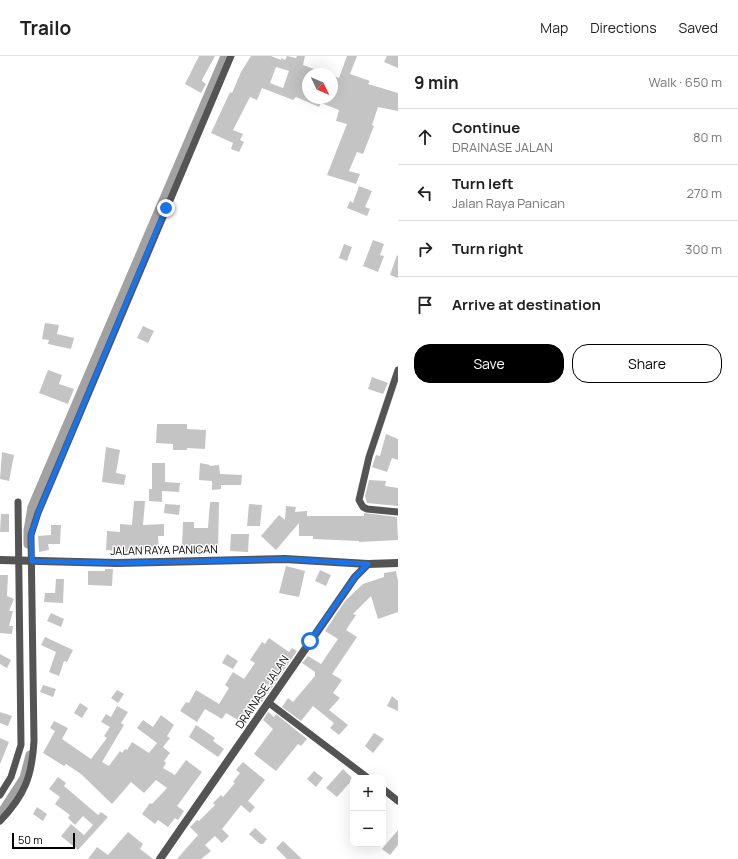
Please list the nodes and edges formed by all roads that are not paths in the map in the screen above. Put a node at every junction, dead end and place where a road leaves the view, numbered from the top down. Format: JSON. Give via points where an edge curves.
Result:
{"nodes":[{"id":1,"x":231,"y":56,"type":"edge"},
{"id":2,"x":398,"y":370,"type":"edge"},
{"id":3,"x":18,"y":502,"type":"dead end"},
{"id":4,"x":398,"y":512,"type":"edge"},
{"id":5,"x":0,"y":560,"type":"edge"},
{"id":6,"x":19,"y":560,"type":"junction"},
{"id":7,"x":32,"y":561,"type":"junction"},
{"id":8,"x":398,"y":563,"type":"edge"},
{"id":9,"x":368,"y":564,"type":"junction"},
{"id":10,"x":269,"y":703,"type":"junction"},
{"id":11,"x":364,"y":775,"type":"edge"},
{"id":12,"x":386,"y":791,"type":"edge"},
{"id":13,"x":0,"y":795,"type":"edge"},
{"id":14,"x":398,"y":801,"type":"edge"},
{"id":15,"x":0,"y":821,"type":"edge"},
{"id":16,"x":160,"y":859,"type":"edge"}],
"edges":[{"from":1,"to":7,"type":"street","via":[[38,513],[31,535]]},
{"from":2,"to":4,"type":"street","via":[[369,457],[359,500],[367,509]]},
{"from":3,"to":6,"type":"street"},
{"from":5,"to":6,"type":"street","name":"JALAN RAYA PANICAN"},
{"from":6,"to":7,"type":"street","name":"JALAN RAYA PANICAN"},
{"from":6,"to":13,"type":"street","via":[[21,745],[11,777]]},
{"from":7,"to":9,"type":"street","name":"JALAN RAYA PANICAN","via":[[117,563],[285,559]]},
{"from":7,"to":15,"type":"street","via":[[33,764],[26,787]]},
{"from":8,"to":9,"type":"street"},
{"from":9,"to":10,"type":"street","name":"DRAINASE JALAN","via":[[355,577]]},
{"from":10,"to":11,"type":"street"},
{"from":10,"to":16,"type":"street","name":"DRAINASE JALAN"},
{"from":12,"to":14,"type":"street"}]}
